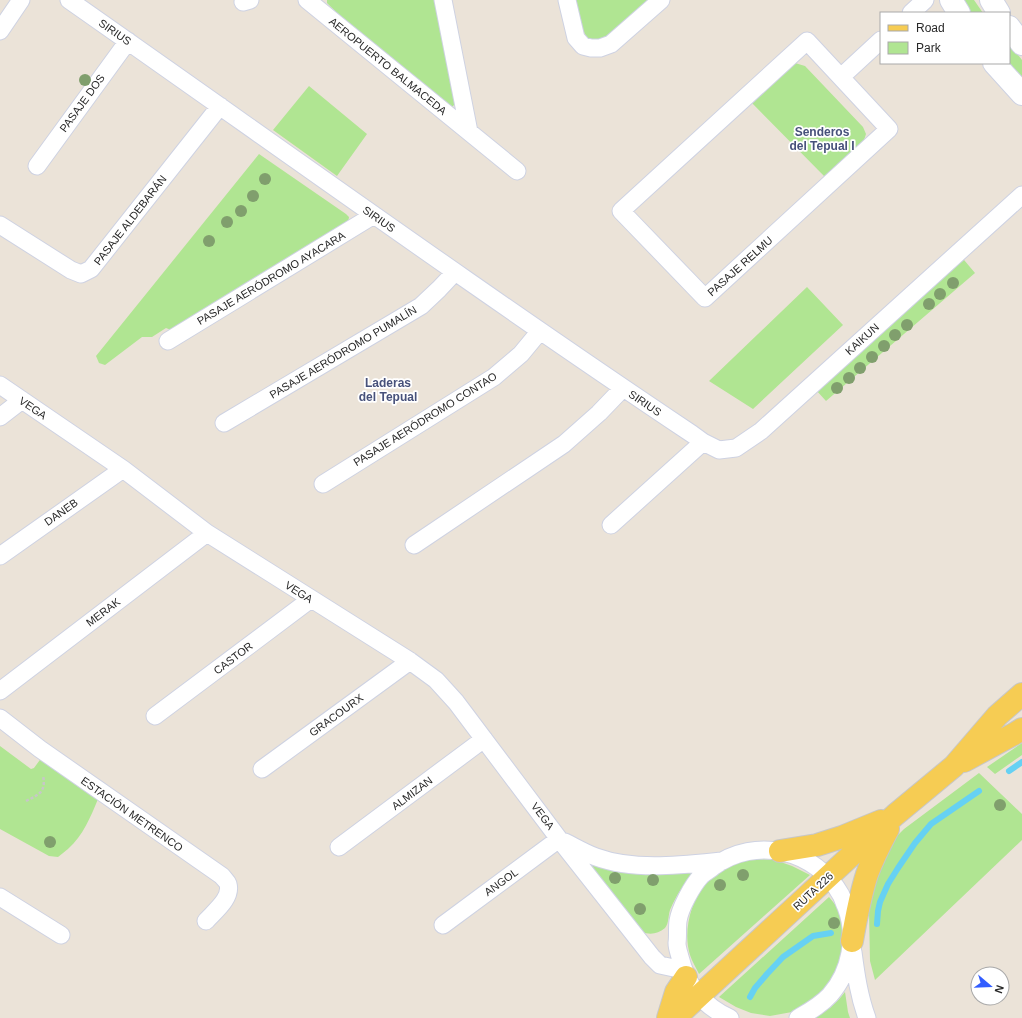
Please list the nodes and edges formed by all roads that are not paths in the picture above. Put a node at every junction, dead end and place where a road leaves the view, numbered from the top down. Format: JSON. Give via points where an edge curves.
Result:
{"nodes":[{"id":1,"x":21,"y":0,"type":"edge"},
{"id":2,"x":69,"y":0,"type":"edge"},
{"id":3,"x":307,"y":0,"type":"edge"},
{"id":4,"x":443,"y":0,"type":"edge"},
{"id":5,"x":567,"y":0,"type":"edge"},
{"id":6,"x":661,"y":0,"type":"edge"},
{"id":7,"x":925,"y":0,"type":"edge"},
{"id":8,"x":951,"y":0,"type":"edge"},
{"id":9,"x":991,"y":0,"type":"edge"},
{"id":10,"x":912,"y":12,"type":"edge"},
{"id":11,"x":958,"y":12,"type":"edge"},
{"id":12,"x":998,"y":12,"type":"edge"},
{"id":13,"x":1010,"y":28,"type":"edge"},
{"id":14,"x":0,"y":31,"type":"edge"},
{"id":15,"x":128,"y":41,"type":"junction"},
{"id":16,"x":880,"y":41,"type":"edge"},
{"id":17,"x":1022,"y":44,"type":"edge"},
{"id":18,"x":995,"y":64,"type":"edge"},
{"id":19,"x":841,"y":77,"type":"junction"},
{"id":20,"x":1022,"y":94,"type":"edge"},
{"id":21,"x":220,"y":106,"type":"junction"},
{"id":22,"x":469,"y":132,"type":"junction"},
{"id":23,"x":37,"y":166,"type":"dead end"},
{"id":24,"x":517,"y":171,"type":"dead end"},
{"id":25,"x":1022,"y":195,"type":"edge"},
{"id":26,"x":374,"y":215,"type":"junction"},
{"id":27,"x":0,"y":225,"type":"edge"},
{"id":28,"x":454,"y":272,"type":"junction"},
{"id":29,"x":540,"y":331,"type":"junction"},
{"id":30,"x":168,"y":341,"type":"dead end"},
{"id":31,"x":0,"y":385,"type":"edge"},
{"id":32,"x":623,"y":388,"type":"junction"},
{"id":33,"x":22,"y":400,"type":"junction"},
{"id":34,"x":0,"y":417,"type":"edge"},
{"id":35,"x":224,"y":423,"type":"dead end"},
{"id":36,"x":697,"y":438,"type":"junction"},
{"id":37,"x":123,"y":469,"type":"junction"},
{"id":38,"x":323,"y":484,"type":"dead end"},
{"id":39,"x":611,"y":525,"type":"dead end"},
{"id":40,"x":207,"y":533,"type":"junction"},
{"id":41,"x":414,"y":546,"type":"dead end"},
{"id":42,"x":0,"y":556,"type":"edge"},
{"id":43,"x":311,"y":599,"type":"junction"},
{"id":44,"x":410,"y":661,"type":"junction"},
{"id":45,"x":0,"y":691,"type":"edge"},
{"id":46,"x":1022,"y":694,"type":"edge"},
{"id":47,"x":155,"y":716,"type":"dead end"},
{"id":48,"x":0,"y":718,"type":"edge"},
{"id":49,"x":1022,"y":729,"type":"edge"},
{"id":50,"x":484,"y":739,"type":"junction"},
{"id":51,"x":954,"y":766,"type":"junction"},
{"id":52,"x":262,"y":770,"type":"dead end"},
{"id":53,"x":895,"y":815,"type":"junction"},
{"id":54,"x":560,"y":839,"type":"junction"},
{"id":55,"x":339,"y":847,"type":"dead end"},
{"id":56,"x":780,"y":851,"type":"junction"},
{"id":57,"x":722,"y":860,"type":"junction"},
{"id":58,"x":828,"y":877,"type":"junction"},
{"id":59,"x":0,"y":897,"type":"edge"},
{"id":60,"x":206,"y":921,"type":"dead end"},
{"id":61,"x":443,"y":925,"type":"dead end"},
{"id":62,"x":61,"y":935,"type":"dead end"},
{"id":63,"x":852,"y":941,"type":"junction"},
{"id":64,"x":685,"y":973,"type":"junction"},
{"id":65,"x":699,"y":996,"type":"junction"},
{"id":66,"x":668,"y":1018,"type":"edge"},
{"id":67,"x":675,"y":1018,"type":"edge"},
{"id":68,"x":730,"y":1018,"type":"edge"},
{"id":69,"x":798,"y":1018,"type":"edge"},
{"id":70,"x":867,"y":1018,"type":"edge"}],
"edges":[{"from":1,"to":14,"type":"street"},
{"from":2,"to":15,"type":"street","name":"SIRIUS"},
{"from":3,"to":22,"type":"street","name":"AEROPUERTO BALMACEDA"},
{"from":4,"to":22,"type":"street","name":"AEROPUERTO BALMACEDA"},
{"from":5,"to":6,"type":"street","via":[[576,38],[582,46],[600,48],[611,44]]},
{"from":7,"to":10,"type":"street"},
{"from":8,"to":11,"type":"main road"},
{"from":9,"to":12,"type":"main road"},
{"from":13,"to":17,"type":"main road"},
{"from":15,"to":21,"type":"street","name":"SIRIUS"},
{"from":15,"to":23,"type":"street","name":"PASAJE DOS"},
{"from":16,"to":19,"type":"street"},
{"from":18,"to":20,"type":"main road"},
{"from":19,"to":19,"type":"street","name":"PASAJE RELMU","via":[[807,41],[621,211],[705,298],[889,129]]},
{"from":21,"to":26,"type":"street","name":"SIRIUS"},
{"from":21,"to":27,"type":"street","name":"PASAJE ALDEBARÁN","via":[[90,269],[81,274]]},
{"from":22,"to":24,"type":"street","name":"AEROPUERTO BALMACEDA"},
{"from":25,"to":36,"type":"street","name":"KAIKUN","via":[[761,431],[736,448],[719,450]]},
{"from":26,"to":28,"type":"street","name":"SIRIUS"},
{"from":26,"to":30,"type":"street","name":"PASAJE AERÓDROMO AYACARA"},
{"from":28,"to":29,"type":"street","name":"SIRIUS"},
{"from":28,"to":35,"type":"street","name":"PASAJE AERÓDROMO PUMALÍN","via":[[421,306]]},
{"from":29,"to":32,"type":"street","name":"SIRIUS"},
{"from":29,"to":38,"type":"street","name":"PASAJE AERÓDROMO CONTAO","via":[[521,354],[494,377]]},
{"from":31,"to":33,"type":"street","name":"VEGA"},
{"from":32,"to":36,"type":"street","name":"SIRIUS"},
{"from":32,"to":41,"type":"street","via":[[564,444]]},
{"from":33,"to":34,"type":"street"},
{"from":33,"to":37,"type":"street","name":"VEGA"},
{"from":36,"to":39,"type":"street"},
{"from":37,"to":40,"type":"street","name":"VEGA"},
{"from":37,"to":42,"type":"street","name":"DANEB"},
{"from":40,"to":43,"type":"street","name":"VEGA"},
{"from":40,"to":45,"type":"street","name":"MERAK"},
{"from":43,"to":44,"type":"street","name":"VEGA"},
{"from":43,"to":47,"type":"street","name":"CASTOR"},
{"from":44,"to":50,"type":"street","name":"VEGA","via":[[436,680]]},
{"from":44,"to":52,"type":"street","name":"GRACOURX"},
{"from":46,"to":51,"type":"main road","name":"RUTA 226","via":[[997,716]]},
{"from":48,"to":60,"type":"street","name":"ESTACIÓN METRENCO","via":[[40,749],[222,876],[227,883],[226,899]]},
{"from":49,"to":51,"type":"main road","name":"RUTA 226"},
{"from":50,"to":54,"type":"street","name":"VEGA"},
{"from":50,"to":55,"type":"street","name":"ALMIZAN"},
{"from":51,"to":53,"type":"main road","name":"RUTA 226"},
{"from":53,"to":56,"type":"main road","via":[[817,845]]},
{"from":53,"to":58,"type":"main road","name":"RUTA 226"},
{"from":53,"to":63,"type":"main road","via":[[867,874],[860,896]]},
{"from":54,"to":57,"type":"street","name":"VEGA","via":[[596,857],[620,863],[663,865]]},
{"from":54,"to":61,"type":"street","name":"ANGOL"},
{"from":54,"to":64,"type":"street","name":"VEGA","via":[[652,957],[660,965]]},
{"from":56,"to":57,"type":"street","via":[[760,849]]},
{"from":56,"to":58,"type":"street","via":[[806,860]]},
{"from":57,"to":64,"type":"street","via":[[702,876],[687,896],[678,920],[677,946]]},
{"from":58,"to":63,"type":"street","via":[[842,896],[850,918]]},
{"from":58,"to":65,"type":"main road","name":"RUTA 226"},
{"from":59,"to":62,"type":"street"},
{"from":63,"to":69,"type":"street","via":[[849,960],[830,995]]},
{"from":63,"to":70,"type":"street","via":[[856,979]]},
{"from":64,"to":65,"type":"street"},
{"from":64,"to":66,"type":"main road"},
{"from":65,"to":67,"type":"main road","name":"RUTA 226"},
{"from":65,"to":68,"type":"street"}]}
